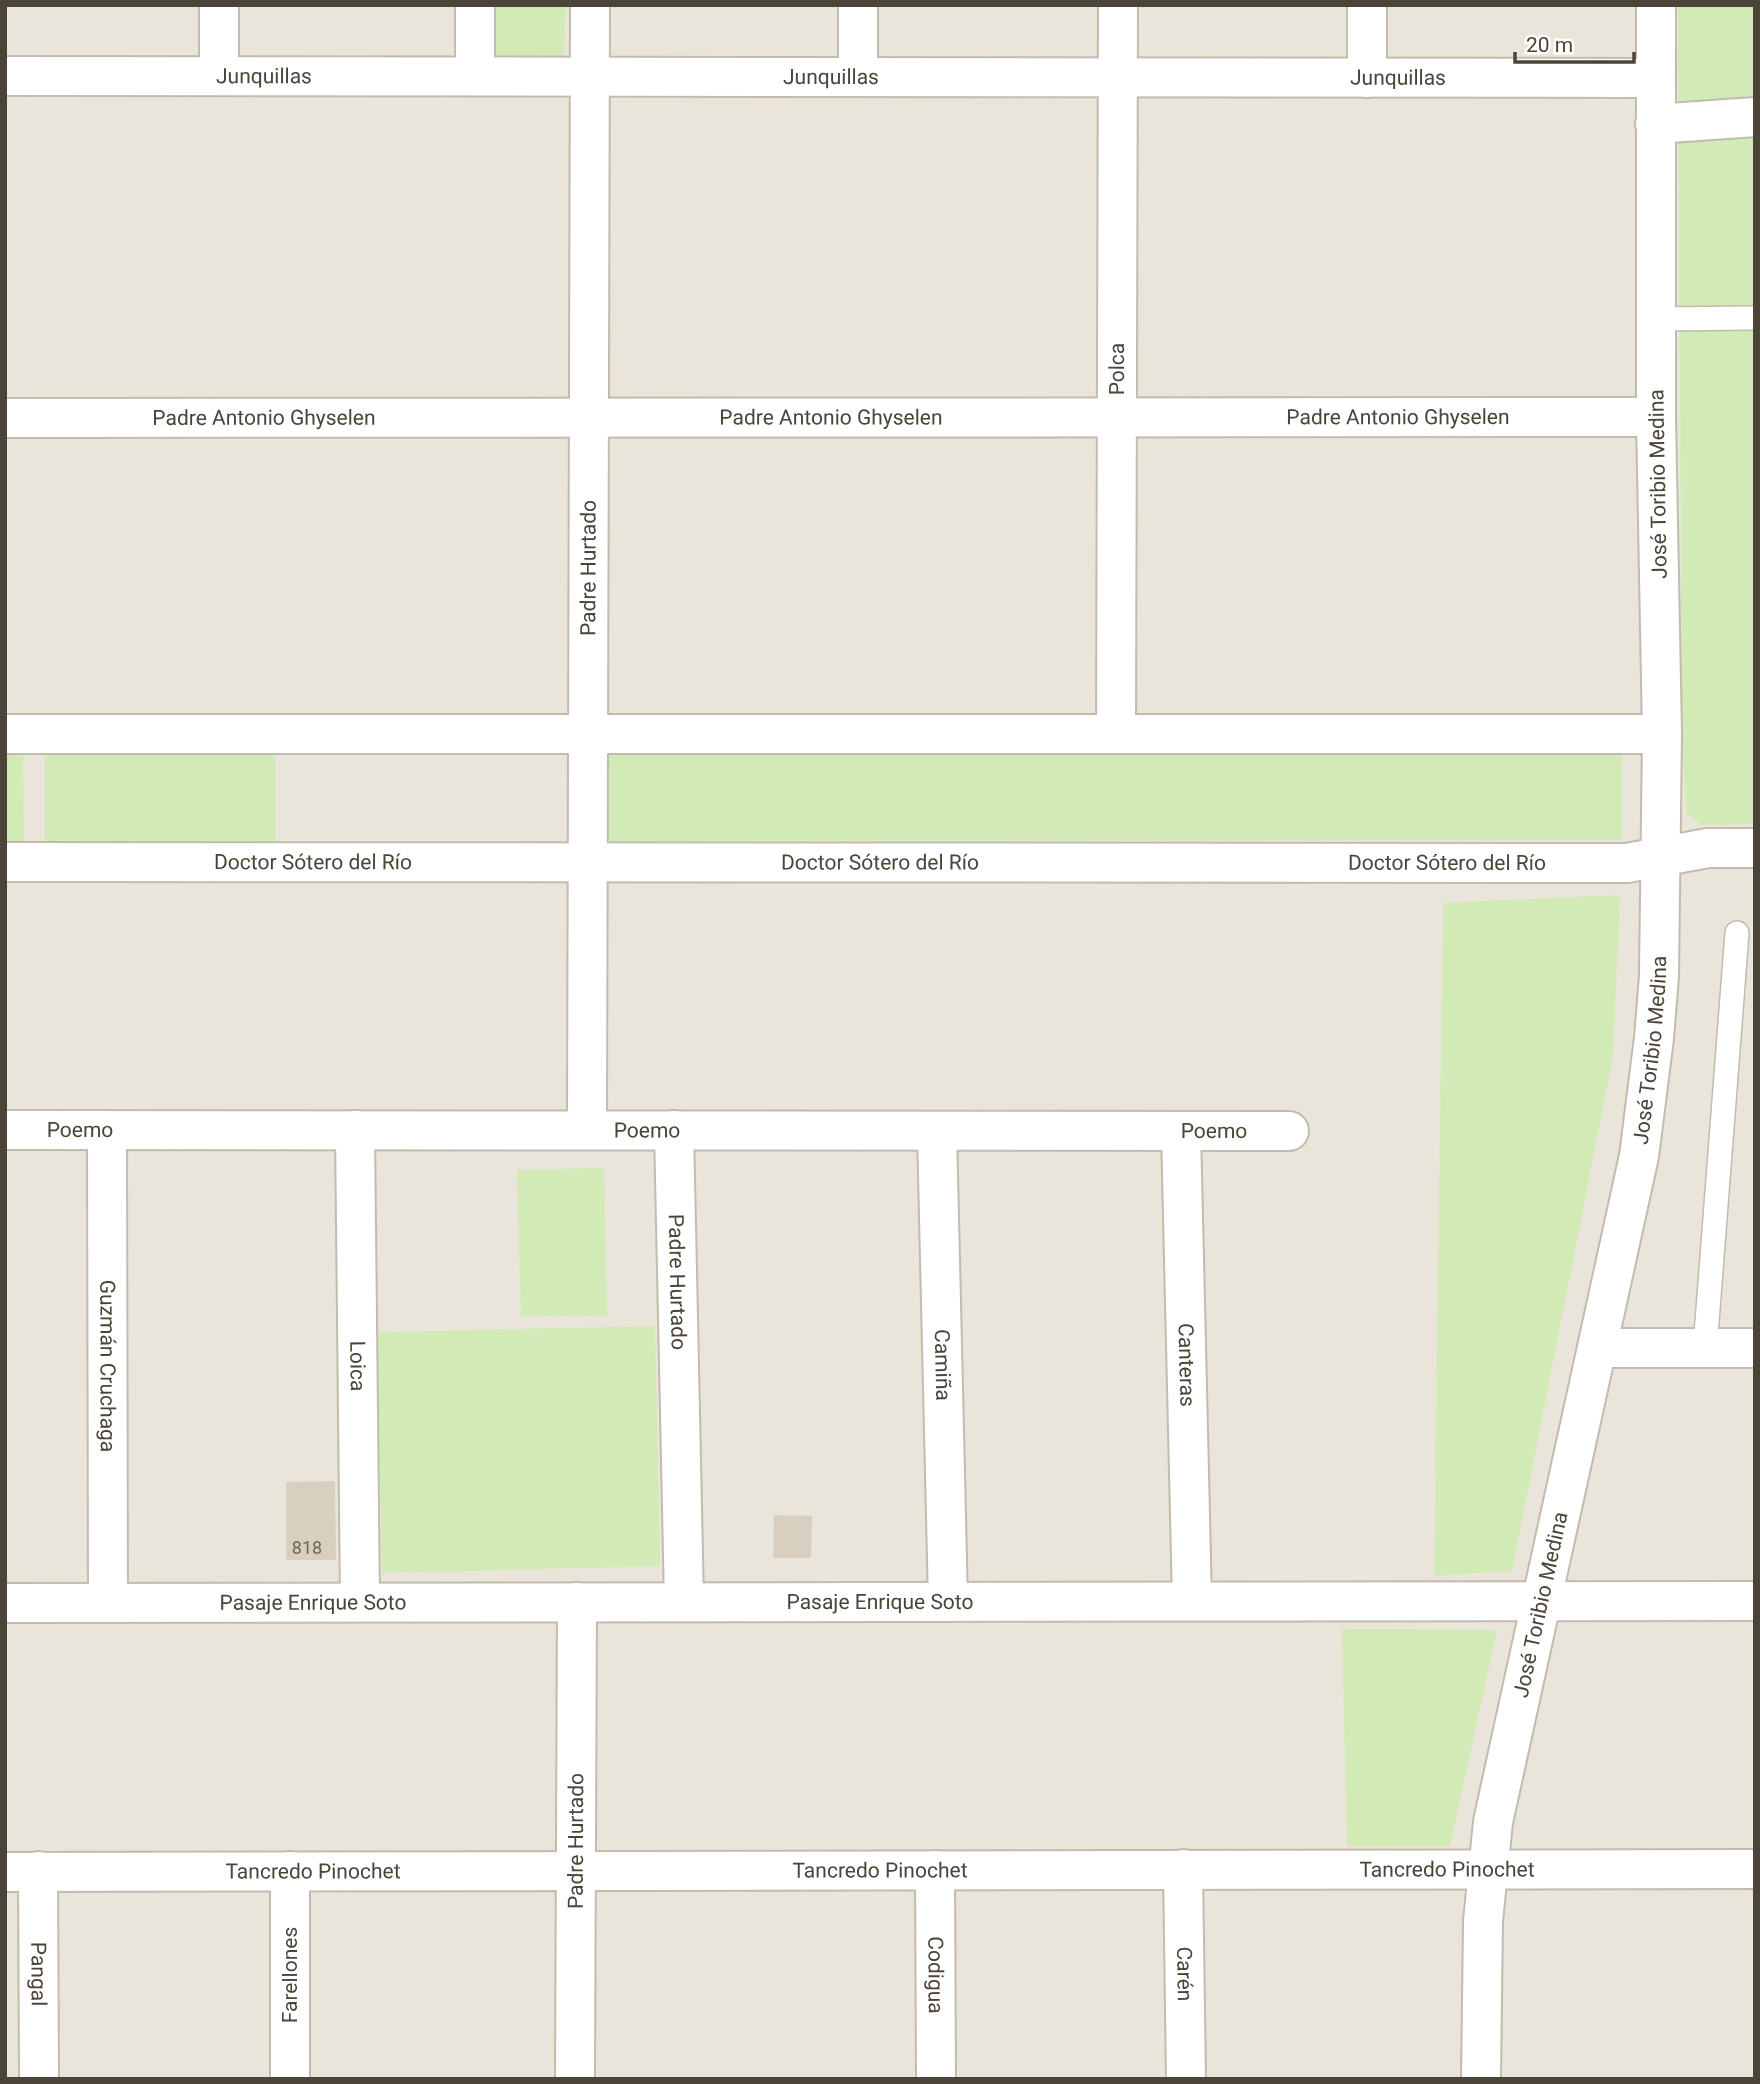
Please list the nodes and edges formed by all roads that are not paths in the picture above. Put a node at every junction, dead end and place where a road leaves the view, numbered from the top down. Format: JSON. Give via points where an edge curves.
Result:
{"nodes":[{"id":1,"x":219,"y":5,"type":"edge"},
{"id":2,"x":475,"y":5,"type":"edge"},
{"id":3,"x":590,"y":5,"type":"edge"},
{"id":4,"x":858,"y":5,"type":"edge"},
{"id":5,"x":1118,"y":5,"type":"edge"},
{"id":6,"x":1367,"y":5,"type":"edge"},
{"id":7,"x":1656,"y":5,"type":"edge"},
{"id":8,"x":5,"y":76,"type":"edge"},
{"id":9,"x":219,"y":76,"type":"junction"},
{"id":10,"x":475,"y":76,"type":"junction"},
{"id":11,"x":589,"y":76,"type":"junction"},
{"id":12,"x":858,"y":77,"type":"junction"},
{"id":13,"x":1118,"y":77,"type":"junction"},
{"id":14,"x":1367,"y":78,"type":"junction"},
{"id":15,"x":1655,"y":78,"type":"junction"},
{"id":16,"x":1755,"y":117,"type":"edge"},
{"id":17,"x":1655,"y":124,"type":"junction"},
{"id":18,"x":1755,"y":318,"type":"edge"},
{"id":19,"x":1656,"y":319,"type":"junction"},
{"id":20,"x":1117,"y":417,"type":"junction"},
{"id":21,"x":1656,"y":417,"type":"junction"},
{"id":22,"x":5,"y":418,"type":"edge"},
{"id":23,"x":588,"y":418,"type":"junction"},
{"id":24,"x":1116,"y":733,"type":"junction"},
{"id":25,"x":5,"y":734,"type":"edge"},
{"id":26,"x":588,"y":734,"type":"junction"},
{"id":27,"x":1662,"y":734,"type":"junction"},
{"id":28,"x":1755,"y":848,"type":"edge"},
{"id":29,"x":1661,"y":857,"type":"junction"},
{"id":30,"x":5,"y":862,"type":"edge"},
{"id":31,"x":587,"y":863,"type":"junction"},
{"id":32,"x":1737,"y":933,"type":"dead end"},
{"id":33,"x":5,"y":1130,"type":"edge"},
{"id":34,"x":107,"y":1130,"type":"junction"},
{"id":35,"x":355,"y":1130,"type":"junction"},
{"id":36,"x":587,"y":1130,"type":"junction"},
{"id":37,"x":674,"y":1130,"type":"junction"},
{"id":38,"x":937,"y":1130,"type":"junction"},
{"id":39,"x":1181,"y":1131,"type":"junction"},
{"id":40,"x":1289,"y":1131,"type":"dead end"},
{"id":41,"x":1705,"y":1348,"type":"junction"},
{"id":42,"x":1755,"y":1348,"type":"edge"},
{"id":43,"x":1597,"y":1349,"type":"junction"},
{"id":44,"x":1192,"y":1601,"type":"junction"},
{"id":45,"x":1540,"y":1601,"type":"junction"},
{"id":46,"x":1755,"y":1601,"type":"edge"},
{"id":47,"x":108,"y":1602,"type":"junction"},
{"id":48,"x":360,"y":1602,"type":"junction"},
{"id":49,"x":578,"y":1602,"type":"junction"},
{"id":50,"x":684,"y":1602,"type":"junction"},
{"id":51,"x":948,"y":1602,"type":"junction"},
{"id":52,"x":5,"y":1603,"type":"edge"},
{"id":53,"x":1487,"y":1869,"type":"junction"},
{"id":54,"x":1755,"y":1869,"type":"edge"},
{"id":55,"x":577,"y":1870,"type":"junction"},
{"id":56,"x":935,"y":1870,"type":"junction"},
{"id":57,"x":1183,"y":1870,"type":"junction"},
{"id":58,"x":290,"y":1871,"type":"junction"},
{"id":59,"x":22,"y":1872,"type":"edge"},
{"id":60,"x":39,"y":2079,"type":"edge"},
{"id":61,"x":290,"y":2079,"type":"edge"},
{"id":62,"x":575,"y":2079,"type":"edge"},
{"id":63,"x":936,"y":2079,"type":"edge"},
{"id":64,"x":1185,"y":2079,"type":"edge"},
{"id":65,"x":1480,"y":2079,"type":"edge"}],
"edges":[{"from":1,"to":9,"type":"street"},
{"from":2,"to":10,"type":"street"},
{"from":3,"to":11,"type":"street","name":"Padre Hurtado"},
{"from":4,"to":12,"type":"street"},
{"from":5,"to":13,"type":"street","name":"Polca"},
{"from":6,"to":14,"type":"street"},
{"from":7,"to":15,"type":"street","name":"José Toribio Medina"},
{"from":8,"to":9,"type":"street","name":"Junquillas"},
{"from":9,"to":10,"type":"street","name":"Junquillas"},
{"from":10,"to":11,"type":"street","name":"Junquillas"},
{"from":11,"to":12,"type":"street","name":"Junquillas"},
{"from":11,"to":23,"type":"street","name":"Padre Hurtado"},
{"from":12,"to":13,"type":"street","name":"Junquillas"},
{"from":13,"to":14,"type":"street","name":"Junquillas"},
{"from":13,"to":20,"type":"street","name":"Polca"},
{"from":14,"to":15,"type":"street","name":"Junquillas"},
{"from":15,"to":17,"type":"street","name":"José Toribio Medina"},
{"from":16,"to":17,"type":"street"},
{"from":17,"to":19,"type":"street","name":"José Toribio Medina"},
{"from":18,"to":19,"type":"lane"},
{"from":19,"to":21,"type":"street","name":"José Toribio Medina"},
{"from":20,"to":21,"type":"street","name":"Padre Antonio Ghyselen"},
{"from":20,"to":23,"type":"street","name":"Padre Antonio Ghyselen"},
{"from":20,"to":24,"type":"street","name":"Polca"},
{"from":21,"to":27,"type":"street","name":"José Toribio Medina"},
{"from":22,"to":23,"type":"street","name":"Padre Antonio Ghyselen"},
{"from":23,"to":26,"type":"street","name":"Padre Hurtado"},
{"from":24,"to":26,"type":"street"},
{"from":24,"to":27,"type":"street"},
{"from":25,"to":26,"type":"street"},
{"from":26,"to":31,"type":"street","name":"Padre Hurtado"},
{"from":27,"to":29,"type":"street","name":"José Toribio Medina"},
{"from":28,"to":29,"type":"street","name":"Doctor Sótero del Río","via":[[1708,848]]},
{"from":29,"to":31,"type":"street","name":"Doctor Sótero del Río","via":[[1627,863]]},
{"from":29,"to":43,"type":"street","name":"José Toribio Medina","via":[[1648,1099]]},
{"from":30,"to":31,"type":"street","name":"Doctor Sótero del Río"},
{"from":31,"to":36,"type":"street","name":"Padre Hurtado"},
{"from":32,"to":41,"type":"lane"},
{"from":33,"to":34,"type":"street","name":"Poemo"},
{"from":34,"to":35,"type":"street","name":"Poemo"},
{"from":34,"to":47,"type":"street","name":"Guzmán Cruchaga"},
{"from":35,"to":36,"type":"street","name":"Poemo"},
{"from":35,"to":48,"type":"street","name":"Loica"},
{"from":36,"to":37,"type":"street","name":"Poemo"},
{"from":37,"to":38,"type":"street","name":"Poemo"},
{"from":37,"to":50,"type":"street","name":"Padre Hurtado"},
{"from":38,"to":39,"type":"street","name":"Poemo"},
{"from":38,"to":51,"type":"street","name":"Camiña"},
{"from":39,"to":40,"type":"street","name":"Poemo"},
{"from":39,"to":44,"type":"street","name":"Canteras"},
{"from":41,"to":42,"type":"street"},
{"from":41,"to":43,"type":"street"},
{"from":43,"to":45,"type":"street","name":"José Toribio Medina"},
{"from":44,"to":45,"type":"street","name":"Pasaje Enrique Soto"},
{"from":44,"to":51,"type":"street","name":"Pasaje Enrique Soto"},
{"from":45,"to":46,"type":"street","name":"Pasaje Enrique Soto"},
{"from":45,"to":53,"type":"street","name":"José Toribio Medina"},
{"from":47,"to":48,"type":"street","name":"Pasaje Enrique Soto"},
{"from":47,"to":52,"type":"street","name":"Pasaje Enrique Soto"},
{"from":48,"to":49,"type":"street","name":"Pasaje Enrique Soto"},
{"from":49,"to":50,"type":"street","name":"Pasaje Enrique Soto"},
{"from":49,"to":55,"type":"street","name":"Padre Hurtado"},
{"from":50,"to":51,"type":"street","name":"Pasaje Enrique Soto"},
{"from":53,"to":54,"type":"street","name":"Tancredo Pinochet"},
{"from":53,"to":57,"type":"street","name":"Tancredo Pinochet"},
{"from":53,"to":65,"type":"street","name":"José Toribio Medina"},
{"from":55,"to":56,"type":"street","name":"Tancredo Pinochet"},
{"from":55,"to":58,"type":"street","name":"Tancredo Pinochet"},
{"from":55,"to":62,"type":"street","name":"Padre Hurtado"},
{"from":56,"to":57,"type":"street","name":"Tancredo Pinochet"},
{"from":56,"to":63,"type":"street","name":"Codigua"},
{"from":57,"to":64,"type":"street","name":"Carén"},
{"from":58,"to":59,"type":"street","name":"Tancredo Pinochet"},
{"from":58,"to":61,"type":"street","name":"Farellones"},
{"from":59,"to":60,"type":"street","name":"Pangal"}]}
